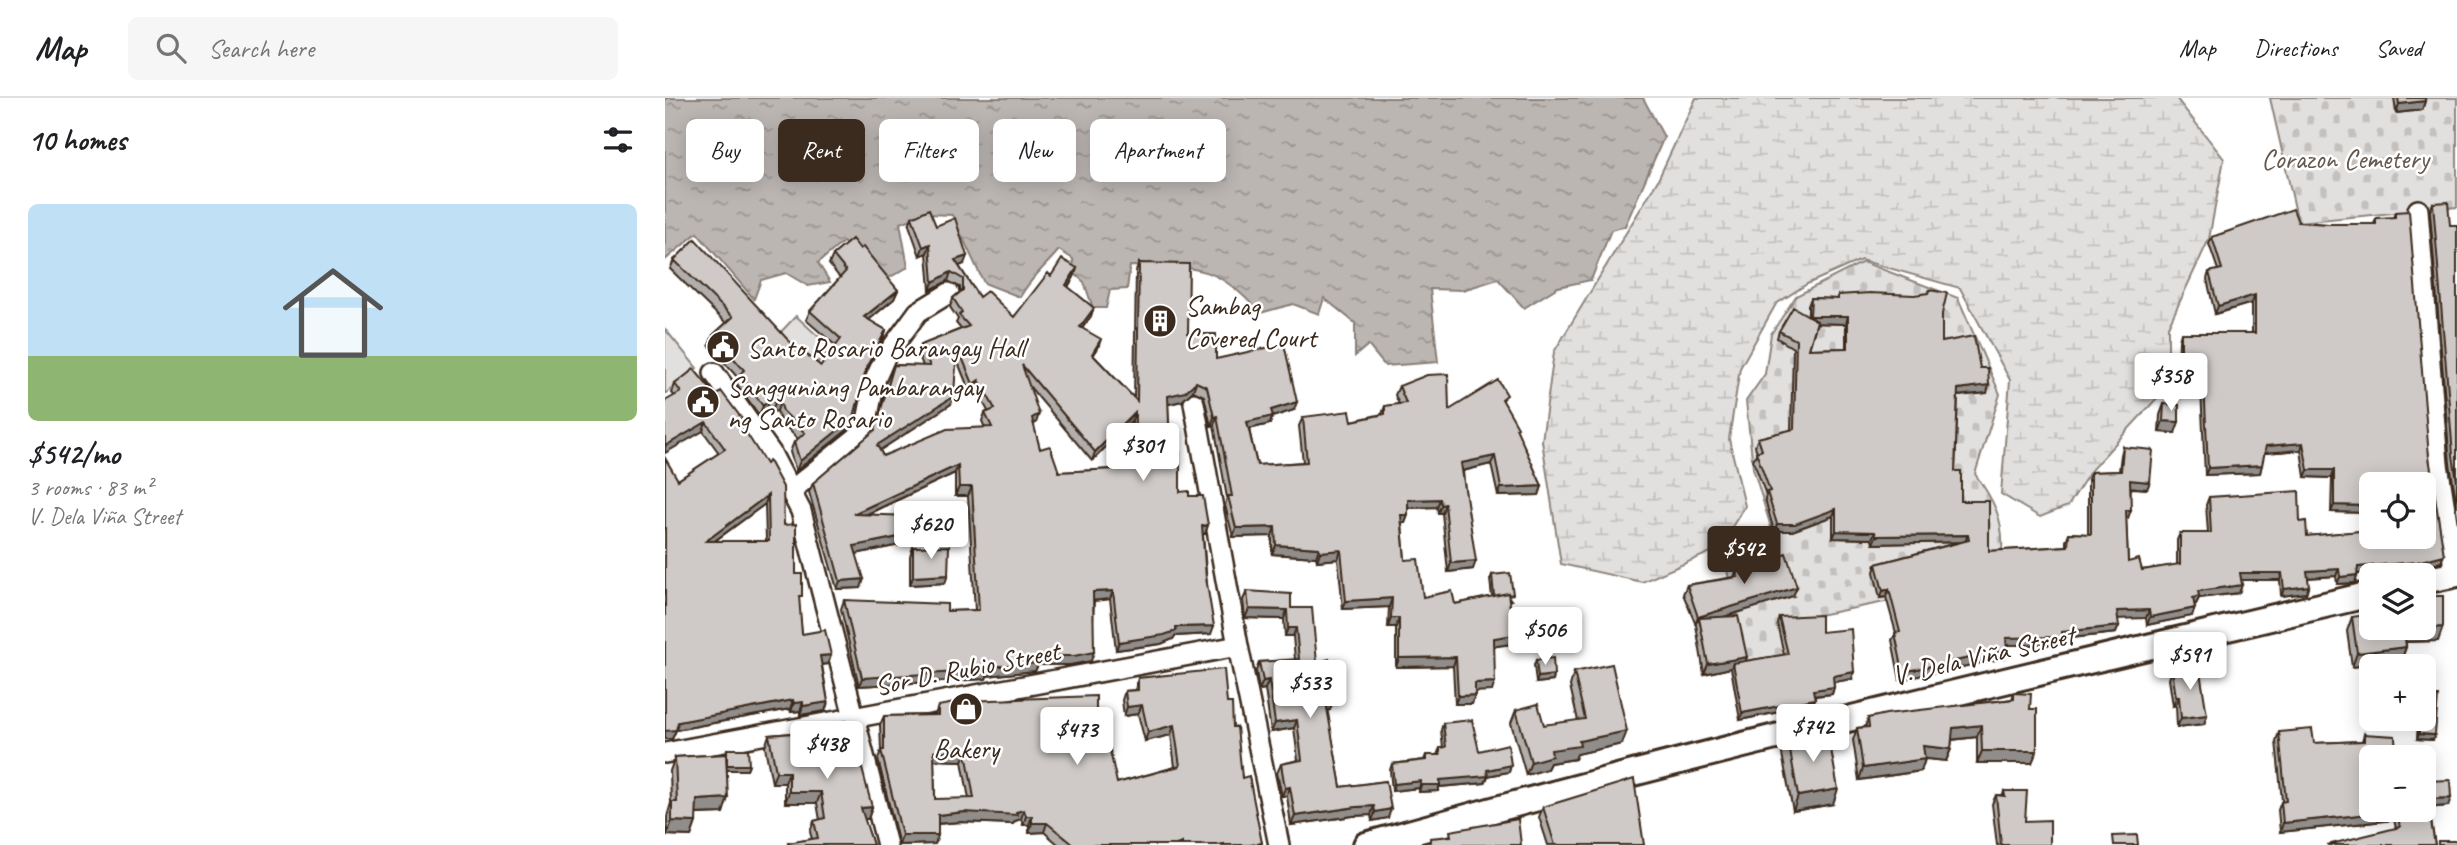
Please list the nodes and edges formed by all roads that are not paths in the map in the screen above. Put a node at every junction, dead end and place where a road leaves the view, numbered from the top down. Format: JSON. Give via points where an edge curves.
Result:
{"nodes":[{"id":1,"x":2418,"y":210,"type":"dead end"},
{"id":2,"x":949,"y":293,"type":"dead end"},
{"id":3,"x":714,"y":373,"type":"dead end"},
{"id":4,"x":1194,"y":403,"type":"dead end"},
{"id":5,"x":792,"y":490,"type":"junction"},
{"id":6,"x":2456,"y":574,"type":"edge"},
{"id":7,"x":2436,"y":579,"type":"edge"},
{"id":8,"x":2359,"y":597,"type":"edge"},
{"id":9,"x":1238,"y":646,"type":"junction"},
{"id":10,"x":855,"y":718,"type":"junction"},
{"id":11,"x":665,"y":753,"type":"edge"},
{"id":12,"x":887,"y":845,"type":"edge"},
{"id":13,"x":1279,"y":845,"type":"edge"},
{"id":14,"x":1366,"y":845,"type":"edge"}],
"edges":[{"from":1,"to":6,"type":"street","via":[[2438,464]]},
{"from":2,"to":5,"type":"street","via":[[918,312],[885,356],[860,434]]},
{"from":3,"to":5,"type":"street"},
{"from":4,"to":9,"type":"street"},
{"from":5,"to":10,"type":"street"},
{"from":6,"to":7,"type":"main road"},
{"from":8,"to":14,"type":"main road","name":"V. Dela Viña Street","via":[[1939,695],[1531,798]]},
{"from":9,"to":10,"type":"street","name":"Sor D. Rubio Street"},
{"from":9,"to":13,"type":"street"},
{"from":10,"to":11,"type":"street","name":"Sor D. Rubio Street"},
{"from":10,"to":12,"type":"street"}]}
